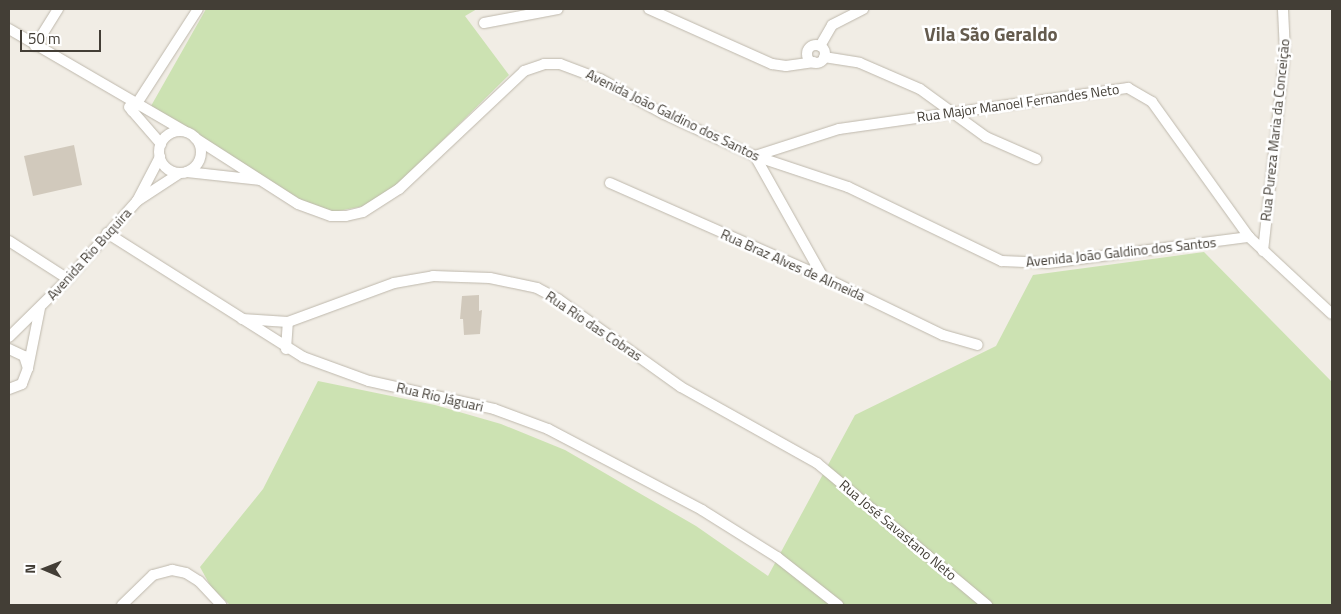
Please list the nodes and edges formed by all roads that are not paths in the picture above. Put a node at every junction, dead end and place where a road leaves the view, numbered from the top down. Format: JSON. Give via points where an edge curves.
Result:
{"nodes":[{"id":1,"x":58,"y":9,"type":"edge"},
{"id":2,"x":198,"y":9,"type":"edge"},
{"id":3,"x":558,"y":9,"type":"edge"},
{"id":4,"x":649,"y":9,"type":"edge"},
{"id":5,"x":863,"y":9,"type":"edge"},
{"id":6,"x":1283,"y":9,"type":"edge"},
{"id":7,"x":484,"y":23,"type":"dead end"},
{"id":8,"x":9,"y":29,"type":"edge"},
{"id":9,"x":35,"y":46,"type":"junction"},
{"id":10,"x":820,"y":46,"type":"junction"},
{"id":11,"x":808,"y":52,"type":"junction"},
{"id":12,"x":824,"y":57,"type":"junction"},
{"id":13,"x":814,"y":62,"type":"junction"},
{"id":14,"x":791,"y":66,"type":"junction"},
{"id":15,"x":135,"y":107,"type":"junction"},
{"id":16,"x":950,"y":111,"type":"junction"},
{"id":17,"x":184,"y":132,"type":"junction"},
{"id":18,"x":195,"y":138,"type":"junction"},
{"id":19,"x":161,"y":144,"type":"junction"},
{"id":20,"x":755,"y":156,"type":"junction"},
{"id":21,"x":160,"y":157,"type":"junction"},
{"id":22,"x":1036,"y":159,"type":"dead end"},
{"id":23,"x":184,"y":173,"type":"junction"},
{"id":24,"x":259,"y":180,"type":"junction"},
{"id":25,"x":610,"y":183,"type":"dead end"},
{"id":26,"x":137,"y":201,"type":"junction"},
{"id":27,"x":107,"y":233,"type":"junction"},
{"id":28,"x":1249,"y":237,"type":"junction"},
{"id":29,"x":9,"y":241,"type":"edge"},
{"id":30,"x":1263,"y":250,"type":"junction"},
{"id":31,"x":823,"y":277,"type":"junction"},
{"id":32,"x":68,"y":279,"type":"junction"},
{"id":33,"x":40,"y":308,"type":"junction"},
{"id":34,"x":1332,"y":314,"type":"edge"},
{"id":35,"x":242,"y":319,"type":"junction"},
{"id":36,"x":288,"y":322,"type":"junction"},
{"id":37,"x":9,"y":337,"type":"edge"},
{"id":38,"x":978,"y":344,"type":"dead end"},
{"id":39,"x":9,"y":349,"type":"edge"},
{"id":40,"x":286,"y":349,"type":"junction"},
{"id":41,"x":28,"y":368,"type":"junction"},
{"id":42,"x":9,"y":390,"type":"edge"},
{"id":43,"x":809,"y":457,"type":"joint"},
{"id":44,"x":122,"y":605,"type":"edge"},
{"id":45,"x":221,"y":605,"type":"edge"},
{"id":46,"x":838,"y":605,"type":"edge"},
{"id":47,"x":987,"y":605,"type":"edge"}],
"edges":[{"from":1,"to":9,"type":"street"},
{"from":2,"to":15,"type":"street"},
{"from":3,"to":7,"type":"street"},
{"from":4,"to":14,"type":"street","via":[[772,64]]},
{"from":5,"to":10,"type":"street","via":[[832,25]]},
{"from":6,"to":30,"type":"street","name":"Rua Pureza Maria da Conceição","via":[[1284,52]]},
{"from":8,"to":9,"type":"street"},
{"from":9,"to":15,"type":"street"},
{"from":10,"to":11,"type":"street","via":[[812,46]]},
{"from":10,"to":12,"type":"street"},
{"from":11,"to":13,"type":"street"},
{"from":11,"to":14,"type":"street"},
{"from":12,"to":13,"type":"street"},
{"from":12,"to":16,"type":"street","via":[[878,69],[920,89]]},
{"from":13,"to":14,"type":"street"},
{"from":15,"to":17,"type":"street"},
{"from":15,"to":19,"type":"street"},
{"from":16,"to":20,"type":"street","name":"Rua Major Manoel Fernandes Neto","via":[[839,129]]},
{"from":16,"to":22,"type":"street","via":[[986,138]]},
{"from":16,"to":28,"type":"street","name":"Rua Major Manoel Fernandes Neto","via":[[1118,88],[1136,90],[1152,102]]},
{"from":17,"to":18,"type":"street"},
{"from":17,"to":19,"type":"street","via":[[170,134]]},
{"from":18,"to":23,"type":"street","via":[[200,157]]},
{"from":18,"to":24,"type":"street","name":"Avenida João Galdino dos Santos"},
{"from":19,"to":21,"type":"street"},
{"from":20,"to":24,"type":"street","name":"Avenida João Galdino dos Santos","via":[[592,75],[560,64],[544,64],[518,76],[399,189],[363,212],[331,216],[316,212]]},
{"from":20,"to":28,"type":"street","name":"Avenida João Galdino dos Santos","via":[[848,187],[1002,261],[1048,263]]},
{"from":20,"to":31,"type":"street"},
{"from":21,"to":23,"type":"street","via":[[167,169]]},
{"from":21,"to":26,"type":"street"},
{"from":23,"to":24,"type":"street"},
{"from":23,"to":26,"type":"street"},
{"from":25,"to":31,"type":"street","name":"Rua Braz Alves de Almeida"},
{"from":26,"to":27,"type":"street","name":"Avenida Rio Buquira"},
{"from":27,"to":32,"type":"street","name":"Avenida Rio Buquira"},
{"from":27,"to":35,"type":"street","name":"Rua Rio Jáguari"},
{"from":28,"to":30,"type":"street","name":"Rua Major Manoel Fernandes Neto"},
{"from":29,"to":32,"type":"street"},
{"from":30,"to":34,"type":"street","name":"Rua Major Manoel Fernandes Neto"},
{"from":31,"to":38,"type":"street","name":"Rua Braz Alves de Almeida","via":[[943,335]]},
{"from":32,"to":33,"type":"street","name":"Avenida Rio Buquira"},
{"from":33,"to":37,"type":"street","name":"Avenida Rio Buquira"},
{"from":33,"to":41,"type":"street"},
{"from":35,"to":36,"type":"street","name":"Rua Rio das Cobras"},
{"from":35,"to":40,"type":"street","name":"Rua Rio Jáguari"},
{"from":36,"to":40,"type":"street"},
{"from":36,"to":43,"type":"street","name":"Rua Rio das Cobras","via":[[409,279],[460,275],[536,288],[558,299],[681,387]]},
{"from":39,"to":41,"type":"street","via":[[24,356]]},
{"from":40,"to":46,"type":"street","name":"Rua Rio Jáguari","via":[[369,381],[521,417],[702,510],[777,557]]},
{"from":41,"to":42,"type":"street","via":[[22,384]]},
{"from":43,"to":47,"type":"street","name":"Rua José Savastano Neto"},
{"from":44,"to":45,"type":"street","via":[[153,576],[172,570],[186,573],[199,581]]}]}
